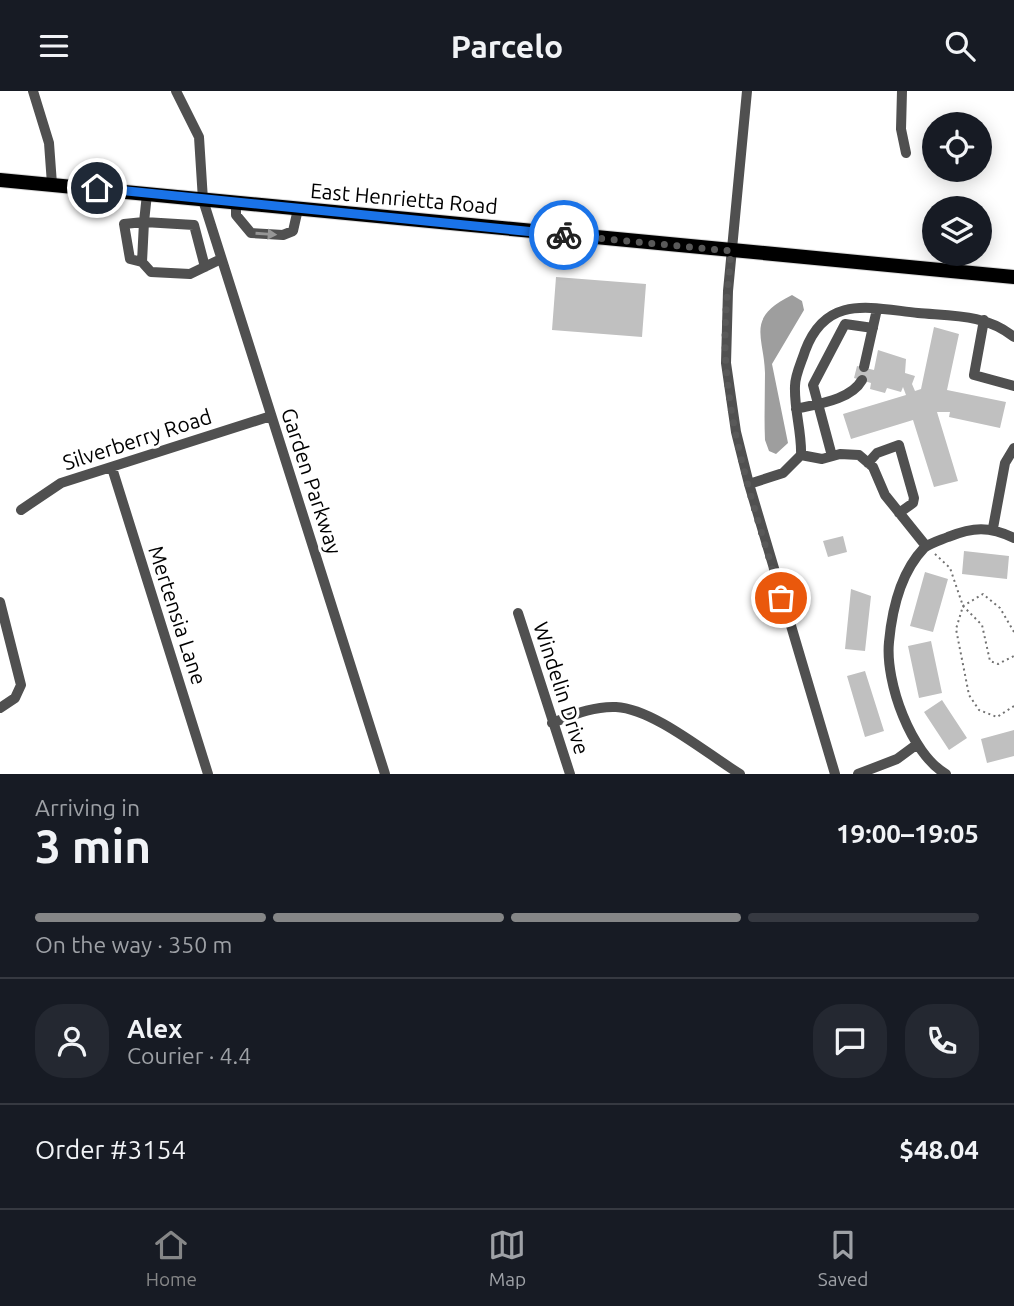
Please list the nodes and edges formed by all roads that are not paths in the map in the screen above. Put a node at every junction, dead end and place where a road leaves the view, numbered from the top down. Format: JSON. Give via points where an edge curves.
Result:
{"nodes":[{"id":1,"x":33,"y":91,"type":"edge"},
{"id":2,"x":176,"y":91,"type":"edge"},
{"id":3,"x":747,"y":91,"type":"edge"},
{"id":4,"x":902,"y":91,"type":"edge"},
{"id":5,"x":906,"y":153,"type":"dead end"},
{"id":6,"x":0,"y":180,"type":"edge"},
{"id":7,"x":52,"y":184,"type":"junction"},
{"id":8,"x":147,"y":194,"type":"junction"},
{"id":9,"x":203,"y":200,"type":"junction"},
{"id":10,"x":236,"y":203,"type":"junction"},
{"id":11,"x":298,"y":209,"type":"junction"},
{"id":12,"x":145,"y":222,"type":"junction"},
{"id":13,"x":731,"y":251,"type":"junction"},
{"id":14,"x":221,"y":259,"type":"junction"},
{"id":15,"x":142,"y":261,"type":"junction"},
{"id":16,"x":205,"y":267,"type":"junction"},
{"id":17,"x":1014,"y":277,"type":"edge"},
{"id":18,"x":877,"y":309,"type":"junction"},
{"id":19,"x":984,"y":320,"type":"junction"},
{"id":20,"x":873,"y":328,"type":"junction"},
{"id":21,"x":1014,"y":337,"type":"edge"},
{"id":22,"x":864,"y":367,"type":"dead end"},
{"id":23,"x":862,"y":380,"type":"dead end"},
{"id":24,"x":1014,"y":386,"type":"edge"},
{"id":25,"x":817,"y":404,"type":"junction"},
{"id":26,"x":796,"y":409,"type":"junction"},
{"id":27,"x":271,"y":416,"type":"junction"},
{"id":28,"x":1014,"y":448,"type":"edge"},
{"id":29,"x":801,"y":455,"type":"junction"},
{"id":30,"x":832,"y":456,"type":"junction"},
{"id":31,"x":867,"y":463,"type":"junction"},
{"id":32,"x":111,"y":468,"type":"junction"},
{"id":33,"x":749,"y":484,"type":"junction"},
{"id":34,"x":21,"y":510,"type":"dead end"},
{"id":35,"x":899,"y":513,"type":"junction"},
{"id":36,"x":993,"y":528,"type":"junction"},
{"id":37,"x":1014,"y":538,"type":"edge"},
{"id":38,"x":926,"y":546,"type":"junction"},
{"id":39,"x":0,"y":602,"type":"edge"},
{"id":40,"x":518,"y":613,"type":"dead end"},
{"id":41,"x":0,"y":708,"type":"edge"},
{"id":42,"x":552,"y":723,"type":"junction"},
{"id":43,"x":916,"y":745,"type":"junction"},
{"id":44,"x":727,"y":771,"type":"edge"},
{"id":45,"x":208,"y":774,"type":"edge"},
{"id":46,"x":385,"y":774,"type":"edge"},
{"id":47,"x":570,"y":774,"type":"edge"},
{"id":48,"x":740,"y":774,"type":"edge"},
{"id":49,"x":835,"y":774,"type":"edge"},
{"id":50,"x":858,"y":774,"type":"edge"},
{"id":51,"x":946,"y":774,"type":"edge"}],
"edges":[{"from":1,"to":7,"type":"street","via":[[49,143]]},
{"from":2,"to":9,"type":"street","name":"Garden Parkway","via":[[199,137]]},
{"from":3,"to":13,"type":"street"},
{"from":4,"to":5,"type":"street"},
{"from":6,"to":7,"type":"main road","name":"East Henrietta Road"},
{"from":7,"to":8,"type":"main road","name":"East Henrietta Road"},
{"from":8,"to":9,"type":"main road","name":"East Henrietta Road"},
{"from":8,"to":12,"type":"street"},
{"from":9,"to":10,"type":"main road","name":"East Henrietta Road"},
{"from":9,"to":14,"type":"street","name":"Garden Parkway"},
{"from":10,"to":11,"type":"main road","name":"East Henrietta Road"},
{"from":10,"to":11,"type":"street","one_way":true,"via":[[236,215],[251,233],[283,235],[293,231]]},
{"from":11,"to":13,"type":"main road","name":"East Henrietta Road"},
{"from":12,"to":15,"type":"street"},
{"from":12,"to":15,"type":"street","via":[[124,224],[130,259]]},
{"from":12,"to":16,"type":"street","via":[[194,225]]},
{"from":13,"to":17,"type":"main road","name":"East Henrietta Road"},
{"from":13,"to":33,"type":"street","via":[[726,363]]},
{"from":14,"to":16,"type":"street"},
{"from":14,"to":27,"type":"street","name":"Garden Parkway"},
{"from":15,"to":16,"type":"street","via":[[151,272],[190,274]]},
{"from":18,"to":19,"type":"street"},
{"from":18,"to":20,"type":"street"},
{"from":18,"to":26,"type":"street","via":[[834,312],[815,329],[794,383]]},
{"from":19,"to":21,"type":"street","via":[[1000,325]]},
{"from":19,"to":24,"type":"street","via":[[974,375]]},
{"from":20,"to":22,"type":"street"},
{"from":20,"to":25,"type":"street","via":[[850,323],[841,329],[813,385]]},
{"from":23,"to":25,"type":"street","via":[[857,389]]},
{"from":25,"to":26,"type":"street"},
{"from":25,"to":30,"type":"street"},
{"from":26,"to":29,"type":"street"},
{"from":27,"to":32,"type":"street","name":"Silverberry Road"},
{"from":27,"to":46,"type":"street","name":"Garden Parkway"},
{"from":28,"to":36,"type":"street","via":[[1005,463]]},
{"from":29,"to":30,"type":"street"},
{"from":29,"to":33,"type":"street","via":[[783,473]]},
{"from":30,"to":31,"type":"street","via":[[859,455]]},
{"from":31,"to":35,"type":"street"},
{"from":31,"to":35,"type":"street","via":[[877,453],[899,445],[914,498]]},
{"from":32,"to":34,"type":"street","name":"Silverberry Road","via":[[48,489]]},
{"from":32,"to":45,"type":"street","name":"Mertensia Lane"},
{"from":33,"to":49,"type":"street"},
{"from":35,"to":38,"type":"street"},
{"from":36,"to":37,"type":"street"},
{"from":36,"to":38,"type":"street","via":[[969,529]]},
{"from":38,"to":43,"type":"street","via":[[908,571],[888,644],[895,688]]},
{"from":39,"to":41,"type":"street","via":[[21,685],[15,698]]},
{"from":40,"to":42,"type":"street","name":"Windelin Drive"},
{"from":42,"to":44,"type":"street","via":[[589,710],[628,709],[652,719]]},
{"from":42,"to":47,"type":"street","name":"Windelin Drive"},
{"from":43,"to":50,"type":"street","via":[[897,759]]},
{"from":43,"to":51,"type":"street"},
{"from":44,"to":48,"type":"street"}]}
